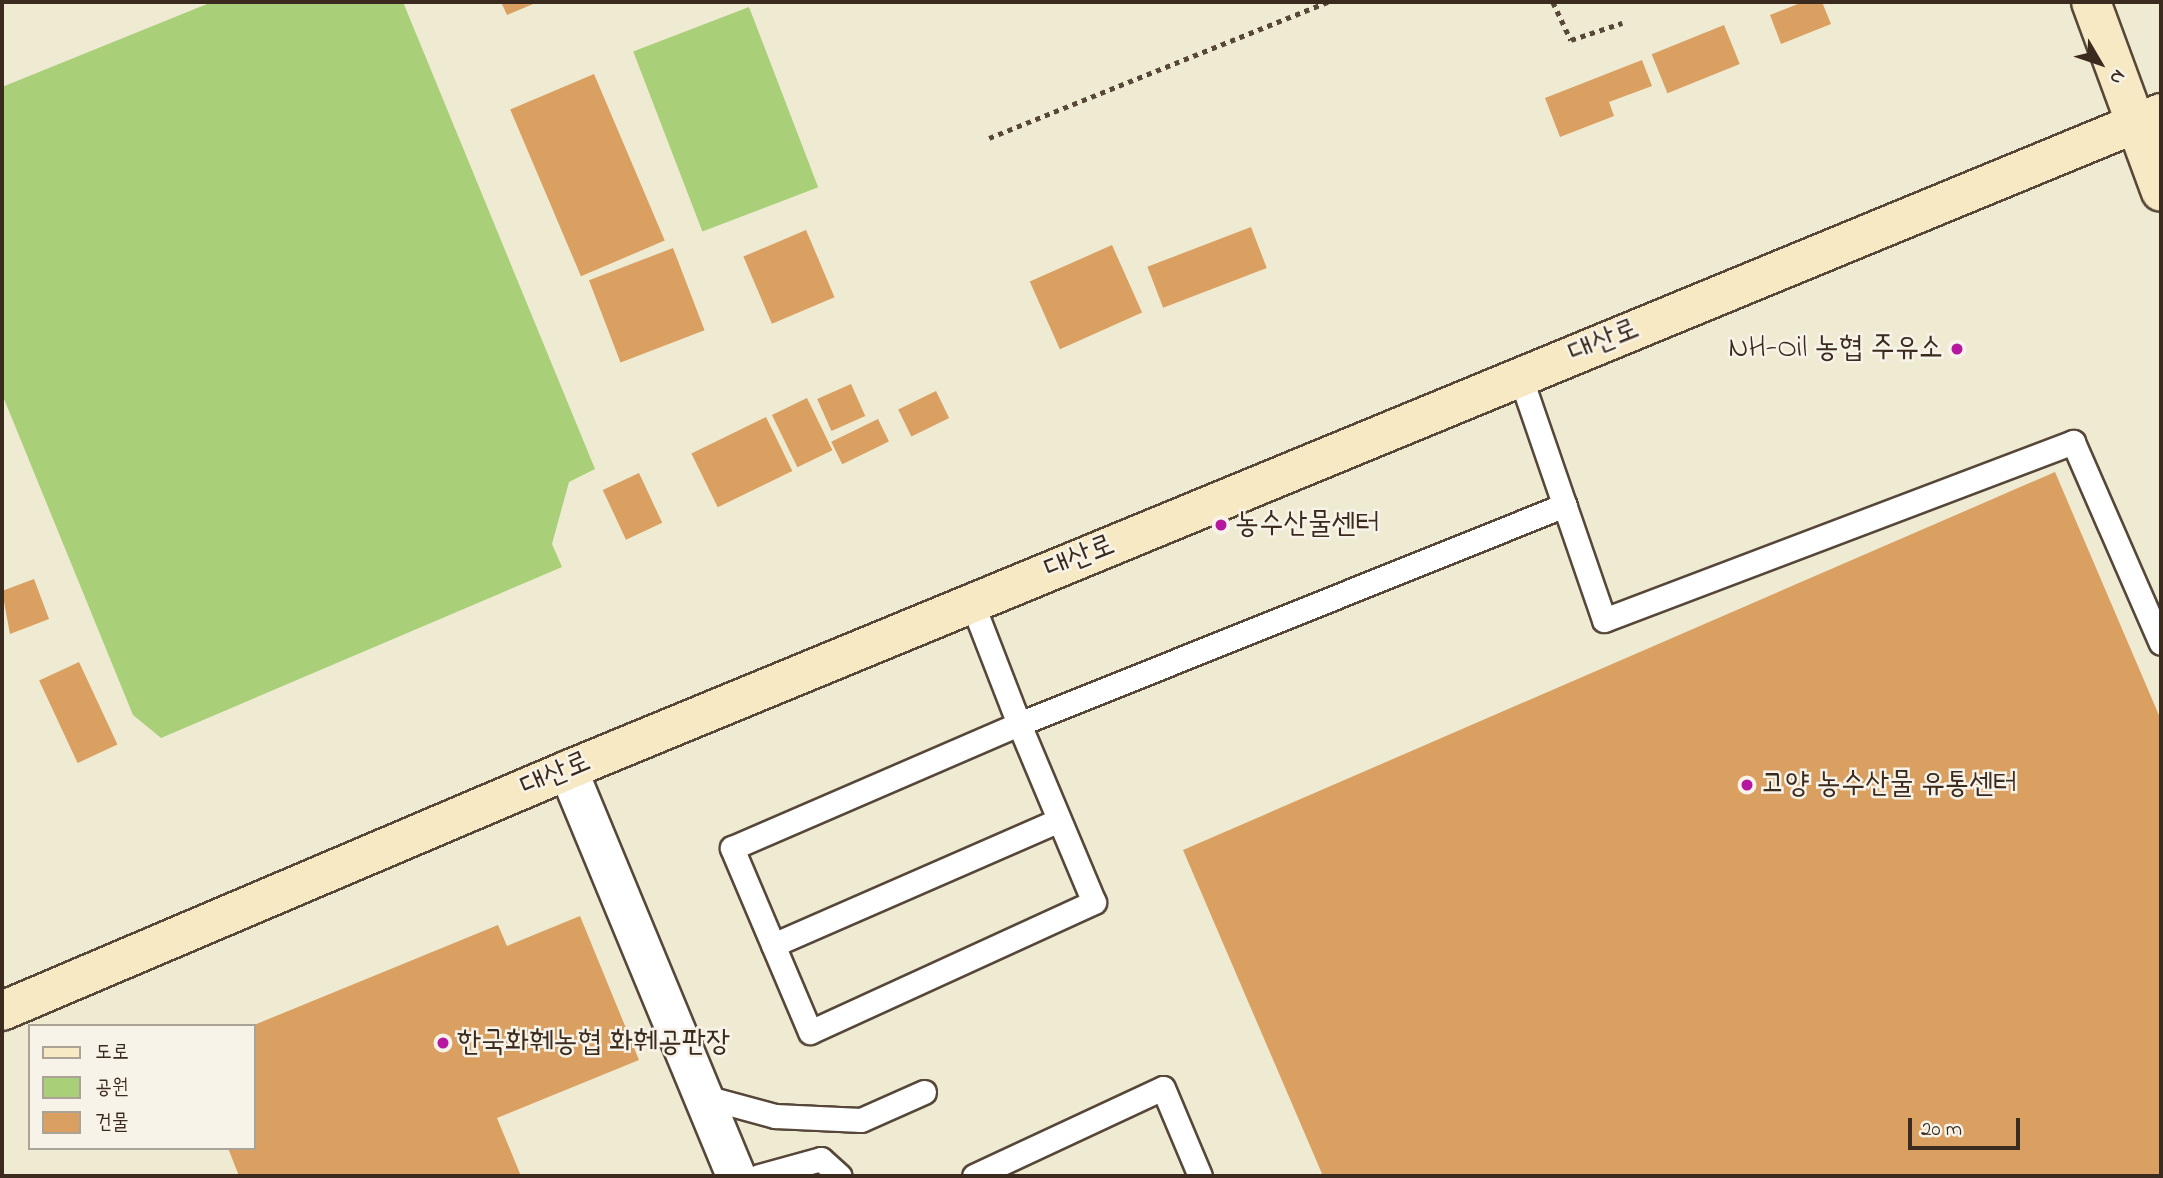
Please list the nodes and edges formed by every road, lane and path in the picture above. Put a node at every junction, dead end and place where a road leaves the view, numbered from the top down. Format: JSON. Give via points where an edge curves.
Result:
{"nodes":[{"id":1,"x":1328,"y":2,"type":"edge"},
{"id":2,"x":1553,"y":2,"type":"edge"},
{"id":3,"x":2091,"y":2,"type":"edge"},
{"id":4,"x":1622,"y":23,"type":"dead end"},
{"id":5,"x":2148,"y":118,"type":"edge"},
{"id":6,"x":989,"y":138,"type":"dead end"},
{"id":7,"x":2161,"y":192,"type":"edge"},
{"id":8,"x":1520,"y":376,"type":"junction"},
{"id":9,"x":1565,"y":506,"type":"junction"},
{"id":10,"x":972,"y":603,"type":"junction"},
{"id":11,"x":2161,"y":643,"type":"edge"},
{"id":12,"x":1019,"y":724,"type":"junction"},
{"id":13,"x":568,"y":770,"type":"junction"},
{"id":14,"x":1059,"y":820,"type":"junction"},
{"id":15,"x":773,"y":945,"type":"junction"},
{"id":16,"x":2,"y":1011,"type":"edge"},
{"id":17,"x":923,"y":1092,"type":"dead end"},
{"id":18,"x":705,"y":1097,"type":"junction"},
{"id":19,"x":736,"y":1176,"type":"edge"},
{"id":20,"x":759,"y":1176,"type":"edge"},
{"id":21,"x":840,"y":1176,"type":"edge"},
{"id":22,"x":974,"y":1176,"type":"edge"},
{"id":23,"x":1200,"y":1176,"type":"edge"}],
"edges":[{"from":1,"to":6,"type":"path"},
{"from":2,"to":4,"type":"path","via":[[1571,40]]},
{"from":3,"to":5,"type":"street"},
{"from":5,"to":7,"type":"street"},
{"from":5,"to":8,"type":"street","name":"대산로"},
{"from":8,"to":9,"type":"lane"},
{"from":8,"to":10,"type":"street","name":"대산로"},
{"from":9,"to":11,"type":"lane","via":[[1604,620],[2073,442]]},
{"from":9,"to":12,"type":"lane"},
{"from":10,"to":12,"type":"lane"},
{"from":10,"to":13,"type":"street","name":"대산로"},
{"from":12,"to":14,"type":"lane"},
{"from":12,"to":15,"type":"lane","via":[[732,848]]},
{"from":13,"to":16,"type":"street","name":"대산로"},
{"from":13,"to":18,"type":"street"},
{"from":14,"to":15,"type":"lane"},
{"from":14,"to":15,"type":"lane","via":[[1094,902],[810,1032]]},
{"from":17,"to":18,"type":"lane","via":[[861,1120],[775,1116]]},
{"from":18,"to":19,"type":"street"},
{"from":20,"to":21,"type":"lane","via":[[821,1159]]},
{"from":22,"to":23,"type":"lane","via":[[1163,1088]]}]}
